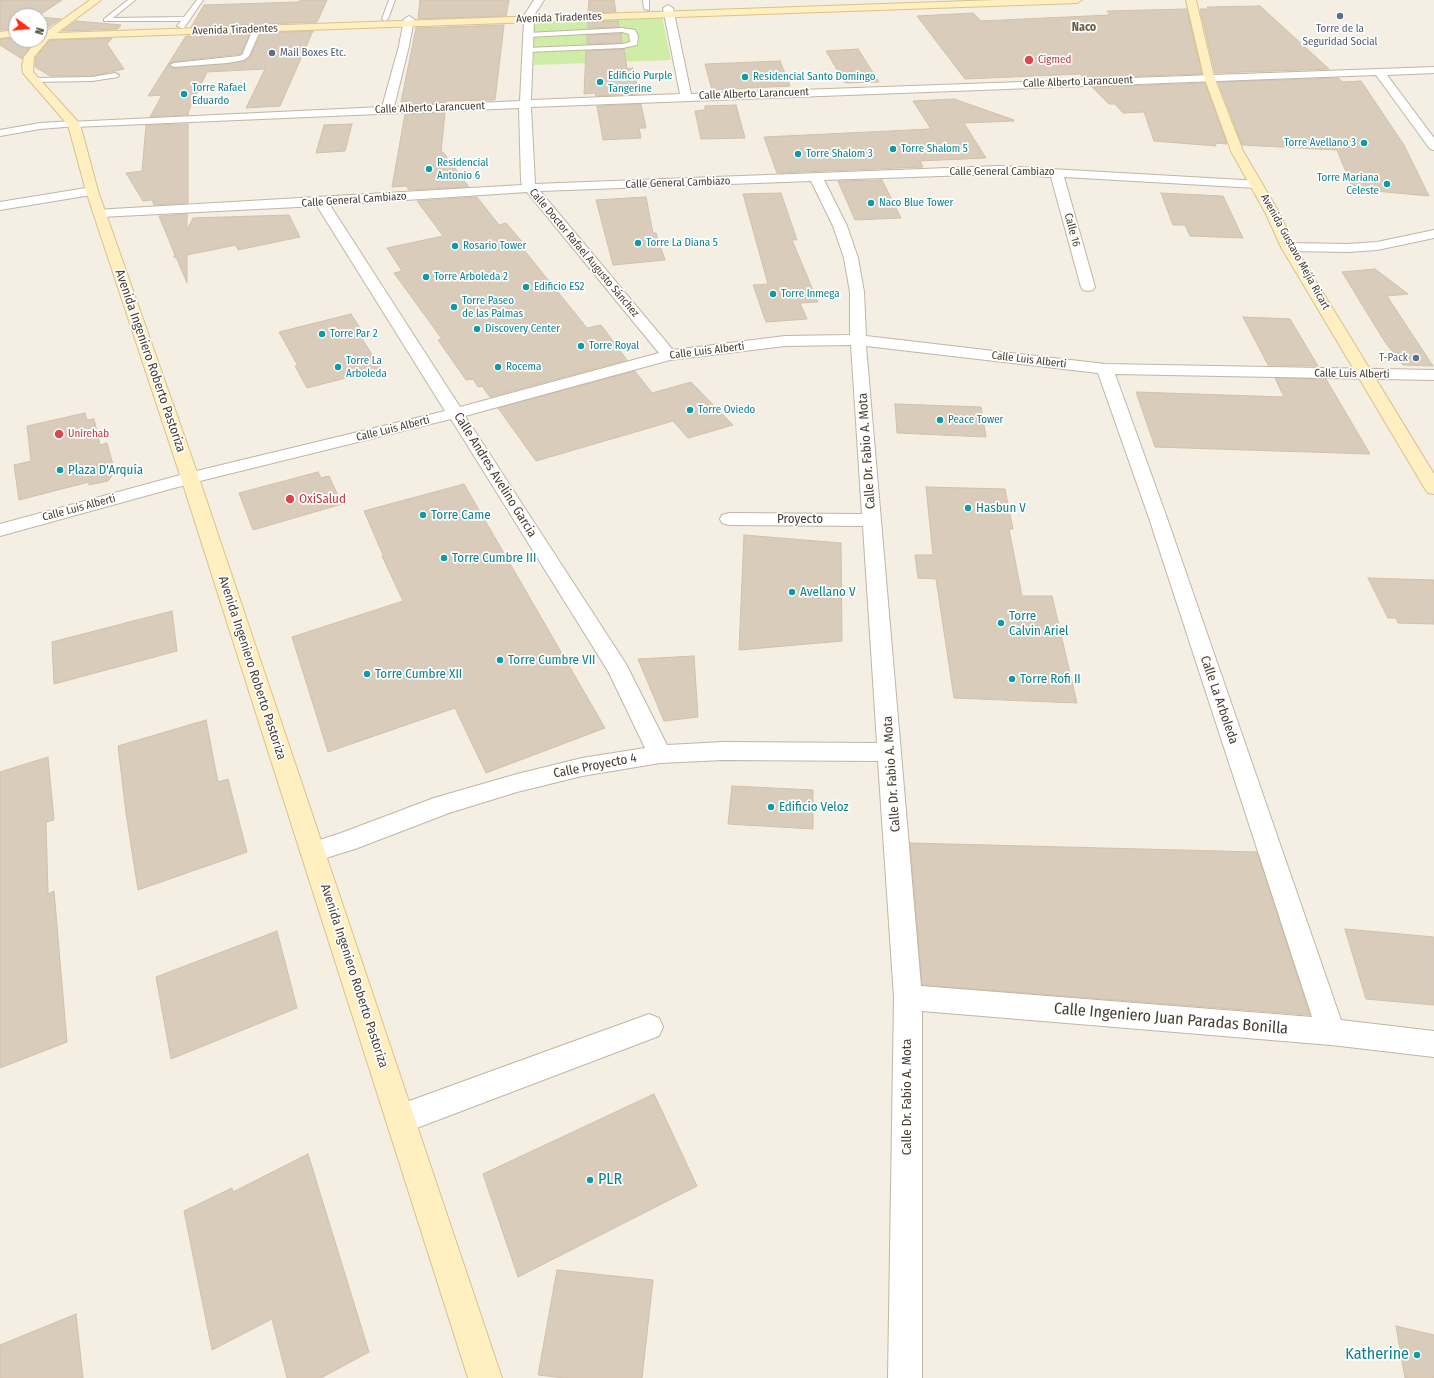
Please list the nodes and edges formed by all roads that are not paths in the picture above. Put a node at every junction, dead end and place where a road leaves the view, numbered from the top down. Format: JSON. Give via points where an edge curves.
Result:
{"nodes":[{"id":1,"x":96,"y":0,"type":"edge"},
{"id":2,"x":132,"y":0,"type":"edge"},
{"id":3,"x":200,"y":0,"type":"edge"},
{"id":4,"x":392,"y":0,"type":"edge"},
{"id":5,"x":539,"y":0,"type":"edge"},
{"id":6,"x":892,"y":0,"type":"edge"},
{"id":7,"x":1077,"y":0,"type":"edge"},
{"id":8,"x":1191,"y":0,"type":"edge"},
{"id":9,"x":940,"y":3,"type":"edge"},
{"id":10,"x":646,"y":4,"type":"edge"},
{"id":11,"x":668,"y":11,"type":"junction"},
{"id":12,"x":529,"y":17,"type":"junction"},
{"id":13,"x":385,"y":19,"type":"junction"},
{"id":14,"x":408,"y":21,"type":"junction"},
{"id":15,"x":183,"y":22,"type":"junction"},
{"id":16,"x":257,"y":29,"type":"junction"},
{"id":17,"x":48,"y":31,"type":"edge"},
{"id":18,"x":48,"y":33,"type":"edge"},
{"id":19,"x":48,"y":33,"type":"edge"},
{"id":20,"x":560,"y":34,"type":"junction"},
{"id":21,"x":528,"y":35,"type":"junction"},
{"id":22,"x":35,"y":48,"type":"edge"},
{"id":23,"x":561,"y":49,"type":"junction"},
{"id":24,"x":527,"y":50,"type":"junction"},
{"id":25,"x":174,"y":65,"type":"dead end"},
{"id":26,"x":1434,"y":70,"type":"edge"},
{"id":27,"x":1379,"y":72,"type":"junction"},
{"id":28,"x":115,"y":75,"type":"dead end"},
{"id":29,"x":1209,"y":77,"type":"junction"},
{"id":30,"x":33,"y":80,"type":"junction"},
{"id":31,"x":686,"y":97,"type":"junction"},
{"id":32,"x":525,"y":104,"type":"junction"},
{"id":33,"x":387,"y":110,"type":"junction"},
{"id":34,"x":74,"y":124,"type":"junction"},
{"id":35,"x":0,"y":133,"type":"edge"},
{"id":36,"x":1434,"y":146,"type":"edge"},
{"id":37,"x":1056,"y":172,"type":"junction"},
{"id":38,"x":816,"y":178,"type":"junction"},
{"id":39,"x":1256,"y":184,"type":"junction"},
{"id":40,"x":530,"y":188,"type":"junction"},
{"id":41,"x":92,"y":191,"type":"junction"},
{"id":42,"x":321,"y":202,"type":"junction"},
{"id":43,"x":0,"y":206,"type":"edge"},
{"id":44,"x":100,"y":213,"type":"junction"},
{"id":45,"x":1434,"y":234,"type":"edge"},
{"id":46,"x":1288,"y":246,"type":"junction"},
{"id":47,"x":1088,"y":287,"type":"dead end"},
{"id":48,"x":858,"y":340,"type":"junction"},
{"id":49,"x":669,"y":355,"type":"junction"},
{"id":50,"x":1105,"y":369,"type":"junction"},
{"id":51,"x":1365,"y":374,"type":"junction"},
{"id":52,"x":1434,"y":375,"type":"edge"},
{"id":53,"x":456,"y":413,"type":"junction"},
{"id":54,"x":190,"y":478,"type":"junction"},
{"id":55,"x":1434,"y":489,"type":"edge"},
{"id":56,"x":729,"y":518,"type":"dead end"},
{"id":57,"x":872,"y":520,"type":"junction"},
{"id":58,"x":0,"y":530,"type":"edge"},
{"id":59,"x":890,"y":752,"type":"junction"},
{"id":60,"x":660,"y":754,"type":"junction"},
{"id":61,"x":312,"y":852,"type":"junction"},
{"id":62,"x":908,"y":997,"type":"junction"},
{"id":63,"x":649,"y":1027,"type":"dead end"},
{"id":64,"x":1331,"y":1032,"type":"junction"},
{"id":65,"x":1434,"y":1044,"type":"edge"},
{"id":66,"x":401,"y":1119,"type":"junction"},
{"id":67,"x":485,"y":1378,"type":"edge"},
{"id":68,"x":905,"y":1378,"type":"edge"}],
"edges":[{"from":1,"to":17,"type":"street","name":"Avenida Ingeniero Roberto Pastoriza"},
{"from":2,"to":15,"type":"lane","via":[[106,20]]},
{"from":3,"to":15,"type":"lane"},
{"from":4,"to":13,"type":"lane"},
{"from":5,"to":12,"type":"street","name":"Calle Doctor Rafael Augusto Sánchez"},
{"from":6,"to":11,"type":"street","name":"Avenida Tiradentes","via":[[771,3]]},
{"from":7,"to":9,"type":"street","name":"Avenida Tiradentes"},
{"from":8,"to":29,"type":"street","name":"Avenida Gustavo Mejía Ricart"},
{"from":9,"to":11,"type":"street","name":"Avenida Tiradentes"},
{"from":10,"to":11,"type":"street","name":"Avenida Tiradentes"},
{"from":10,"to":12,"type":"street","name":"Avenida Tiradentes"},
{"from":11,"to":12,"type":"street","name":"Avenida Tiradentes"},
{"from":11,"to":31,"type":"street"},
{"from":12,"to":14,"type":"street","name":"Avenida Tiradentes"},
{"from":12,"to":21,"type":"street","name":"Calle Doctor Rafael Augusto Sánchez"},
{"from":13,"to":14,"type":"street","name":"Avenida Tiradentes"},
{"from":13,"to":15,"type":"street","name":"Avenida Tiradentes"},
{"from":14,"to":16,"type":"street","name":"Avenida Tiradentes"},
{"from":14,"to":33,"type":"street"},
{"from":15,"to":18,"type":"street","name":"Avenida Tiradentes"},
{"from":16,"to":19,"type":"street","name":"Avenida Tiradentes"},
{"from":16,"to":25,"type":"lane","via":[[245,56],[241,58]]},
{"from":20,"to":21,"type":"lane"},
{"from":20,"to":23,"type":"lane"},
{"from":20,"to":23,"type":"lane","via":[[622,30],[632,32],[634,36],[634,43],[629,45]]},
{"from":21,"to":24,"type":"street","name":"Calle Doctor Rafael Augusto Sánchez"},
{"from":22,"to":30,"type":"street","name":"Avenida Ingeniero Roberto Pastoriza","via":[[27,66]]},
{"from":23,"to":24,"type":"lane"},
{"from":24,"to":32,"type":"street","name":"Calle Doctor Rafael Augusto Sánchez"},
{"from":26,"to":27,"type":"street","name":"Calle Alberto Larancuent"},
{"from":27,"to":29,"type":"street","name":"Calle Alberto Larancuent"},
{"from":27,"to":36,"type":"street"},
{"from":28,"to":30,"type":"lane","via":[[92,79]]},
{"from":29,"to":31,"type":"street","name":"Calle Alberto Larancuent"},
{"from":29,"to":39,"type":"street","name":"Avenida Gustavo Mejía Ricart","via":[[1237,151]]},
{"from":30,"to":34,"type":"street","name":"Avenida Ingeniero Roberto Pastoriza"},
{"from":31,"to":32,"type":"street","name":"Calle Alberto Larancuent"},
{"from":32,"to":33,"type":"street","name":"Calle Alberto Larancuent"},
{"from":32,"to":40,"type":"street","name":"Calle Doctor Rafael Augusto Sánchez","via":[[525,170]]},
{"from":33,"to":34,"type":"street","name":"Calle Alberto Larancuent"},
{"from":34,"to":35,"type":"lane","via":[[40,126]]},
{"from":34,"to":41,"type":"street","name":"Avenida Ingeniero Roberto Pastoriza"},
{"from":37,"to":38,"type":"street","name":"Calle General Cambiazo","via":[[1000,170]]},
{"from":37,"to":39,"type":"street","name":"Calle General Cambiazo"},
{"from":37,"to":47,"type":"street","name":"Calle 16"},
{"from":38,"to":40,"type":"street","name":"Calle General Cambiazo"},
{"from":38,"to":48,"type":"street","name":"Calle Dr. Fabio A. Mota","via":[[840,226],[851,258],[857,292]]},
{"from":39,"to":46,"type":"street","name":"Avenida Gustavo Mejía Ricart"},
{"from":40,"to":42,"type":"street","name":"Calle General Cambiazo"},
{"from":40,"to":49,"type":"street","name":"Calle Doctor Rafael Augusto Sánchez"},
{"from":41,"to":43,"type":"street"},
{"from":41,"to":44,"type":"street","name":"Avenida Ingeniero Roberto Pastoriza"},
{"from":42,"to":44,"type":"street","name":"Calle General Cambiazo"},
{"from":42,"to":53,"type":"street","name":"Calle Andres Avelino Garcia"},
{"from":44,"to":54,"type":"street","name":"Avenida Ingeniero Roberto Pastoriza"},
{"from":45,"to":46,"type":"street","via":[[1377,246]]},
{"from":46,"to":51,"type":"street","name":"Avenida Gustavo Mejía Ricart"},
{"from":48,"to":49,"type":"street","name":"Calle Luis Alberti","via":[[785,340]]},
{"from":48,"to":50,"type":"street","name":"Calle Luis Alberti"},
{"from":48,"to":57,"type":"street","name":"Calle Dr. Fabio A. Mota"},
{"from":49,"to":53,"type":"street","name":"Calle Luis Alberti"},
{"from":50,"to":51,"type":"street","name":"Calle Luis Alberti"},
{"from":50,"to":64,"type":"street","name":"Calle La Arboleda","via":[[1158,518]]},
{"from":51,"to":52,"type":"street","name":"Calle Luis Alberti"},
{"from":51,"to":55,"type":"street","name":"Avenida Gustavo Mejía Ricart"},
{"from":53,"to":54,"type":"street","name":"Calle Luis Alberti"},
{"from":53,"to":60,"type":"street","name":"Calle Andres Avelino Garcia","via":[[618,669],[642,713]]},
{"from":54,"to":58,"type":"street","name":"Calle Luis Alberti"},
{"from":54,"to":61,"type":"street","name":"Avenida Ingeniero Roberto Pastoriza"},
{"from":56,"to":57,"type":"street","name":"Proyecto"},
{"from":57,"to":59,"type":"street","name":"Calle Dr. Fabio A. Mota"},
{"from":59,"to":60,"type":"street","name":"Calle Proyecto 4","via":[[723,751]]},
{"from":59,"to":62,"type":"street","name":"Calle Dr. Fabio A. Mota"},
{"from":60,"to":61,"type":"street","name":"Calle Proyecto 4","via":[[517,783],[443,805],[346,842]]},
{"from":61,"to":66,"type":"street","name":"Avenida Ingeniero Roberto Pastoriza"},
{"from":62,"to":64,"type":"street","name":"Calle Ingeniero Juan Paradas Bonilla"},
{"from":62,"to":68,"type":"street","name":"Calle Dr. Fabio A. Mota"},
{"from":63,"to":66,"type":"street"},
{"from":64,"to":65,"type":"street","name":"Calle Ingeniero Juan Paradas Bonilla"},
{"from":66,"to":67,"type":"street","name":"Avenida Ingeniero Roberto Pastoriza"}]}
